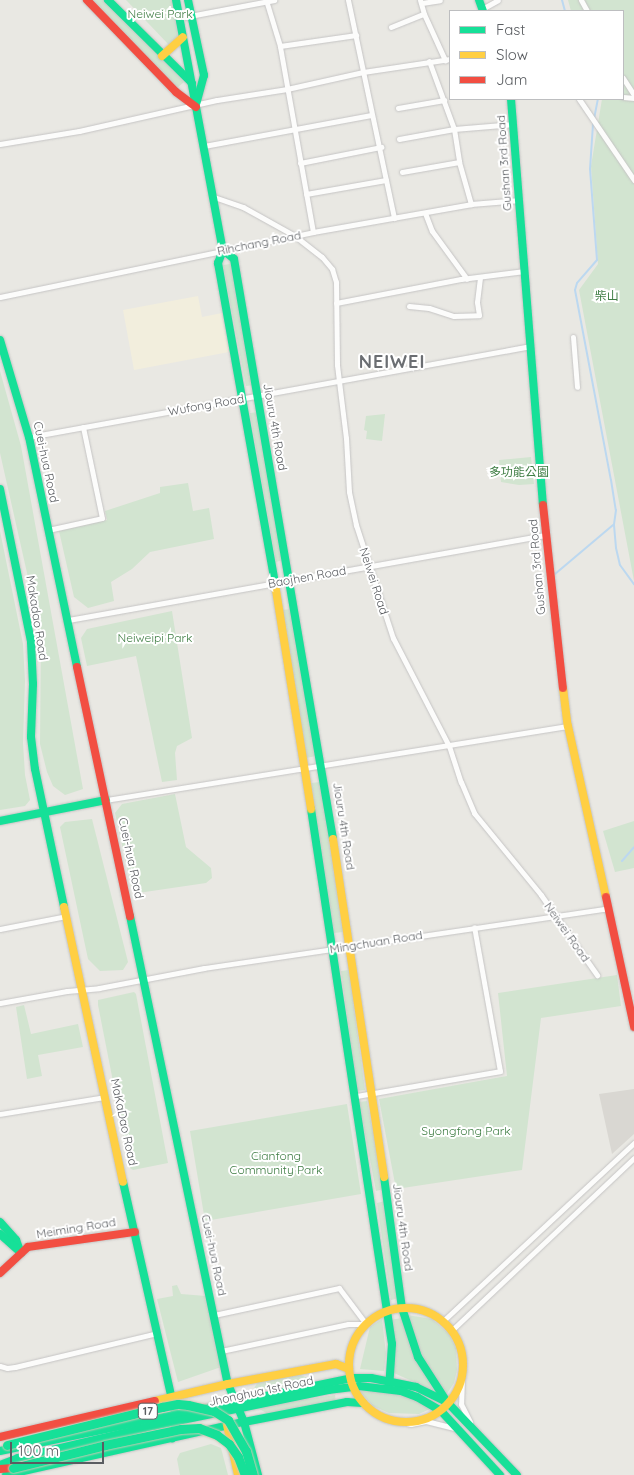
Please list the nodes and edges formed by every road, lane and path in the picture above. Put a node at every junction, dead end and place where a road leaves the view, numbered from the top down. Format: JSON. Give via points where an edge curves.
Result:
{"nodes":[{"id":1,"x":87,"y":0,"type":"edge"},
{"id":2,"x":108,"y":0,"type":"edge"},
{"id":3,"x":176,"y":0,"type":"edge"},
{"id":4,"x":188,"y":0,"type":"edge"},
{"id":5,"x":274,"y":0,"type":"edge"},
{"id":6,"x":348,"y":0,"type":"edge"},
{"id":7,"x":440,"y":0,"type":"edge"},
{"id":8,"x":498,"y":0,"type":"edge"},
{"id":9,"x":266,"y":1,"type":"edge"},
{"id":10,"x":421,"y":2,"type":"edge"},
{"id":11,"x":481,"y":7,"type":"edge"},
{"id":12,"x":424,"y":14,"type":"junction"},
{"id":13,"x":192,"y":16,"type":"junction"},
{"id":14,"x":179,"y":18,"type":"junction"},
{"id":15,"x":391,"y":27,"type":"dead end"},
{"id":16,"x":356,"y":35,"type":"junction"},
{"id":17,"x":183,"y":37,"type":"junction"},
{"id":18,"x":280,"y":46,"type":"junction"},
{"id":19,"x":162,"y":56,"type":"junction"},
{"id":20,"x":448,"y":59,"type":"edge"},
{"id":21,"x":429,"y":61,"type":"junction"},
{"id":22,"x":363,"y":72,"type":"junction"},
{"id":23,"x":624,"y":80,"type":"edge"},
{"id":24,"x":192,"y":83,"type":"junction"},
{"id":25,"x":287,"y":89,"type":"junction"},
{"id":26,"x":634,"y":97,"type":"edge"},
{"id":27,"x":444,"y":100,"type":"junction"},
{"id":28,"x":511,"y":100,"type":"edge"},
{"id":29,"x":580,"y":100,"type":"edge"},
{"id":30,"x":196,"y":107,"type":"junction"},
{"id":31,"x":398,"y":108,"type":"dead end"},
{"id":32,"x":372,"y":114,"type":"junction"},
{"id":33,"x":514,"y":124,"type":"junction"},
{"id":34,"x":294,"y":128,"type":"junction"},
{"id":35,"x":454,"y":129,"type":"junction"},
{"id":36,"x":399,"y":139,"type":"dead end"},
{"id":37,"x":0,"y":144,"type":"edge"},
{"id":38,"x":204,"y":146,"type":"junction"},
{"id":39,"x":381,"y":148,"type":"junction"},
{"id":40,"x":459,"y":162,"type":"junction"},
{"id":41,"x":300,"y":163,"type":"junction"},
{"id":42,"x":402,"y":172,"type":"dead end"},
{"id":43,"x":386,"y":180,"type":"junction"},
{"id":44,"x":634,"y":180,"type":"edge"},
{"id":45,"x":306,"y":194,"type":"junction"},
{"id":46,"x":214,"y":197,"type":"junction"},
{"id":47,"x":520,"y":200,"type":"junction"},
{"id":48,"x":471,"y":204,"type":"junction"},
{"id":49,"x":425,"y":213,"type":"junction"},
{"id":50,"x":394,"y":218,"type":"junction"},
{"id":51,"x":312,"y":232,"type":"junction"},
{"id":52,"x":295,"y":236,"type":"junction"},
{"id":53,"x":224,"y":250,"type":"junction"},
{"id":54,"x":524,"y":271,"type":"junction"},
{"id":55,"x":480,"y":278,"type":"junction"},
{"id":56,"x":467,"y":279,"type":"junction"},
{"id":57,"x":0,"y":297,"type":"edge"},
{"id":58,"x":336,"y":303,"type":"junction"},
{"id":59,"x":409,"y":306,"type":"dead end"},
{"id":60,"x":573,"y":337,"type":"dead end"},
{"id":61,"x":0,"y":340,"type":"edge"},
{"id":62,"x":531,"y":346,"type":"junction"},
{"id":63,"x":339,"y":380,"type":"junction"},
{"id":64,"x":578,"y":387,"type":"dead end"},
{"id":65,"x":257,"y":395,"type":"junction"},
{"id":66,"x":243,"y":398,"type":"junction"},
{"id":67,"x":83,"y":427,"type":"junction"},
{"id":68,"x":28,"y":437,"type":"junction"},
{"id":69,"x":0,"y":490,"type":"edge"},
{"id":70,"x":47,"y":530,"type":"junction"},
{"id":71,"x":546,"y":535,"type":"junction"},
{"id":72,"x":370,"y":566,"type":"junction"},
{"id":73,"x":289,"y":581,"type":"junction"},
{"id":74,"x":275,"y":583,"type":"junction"},
{"id":75,"x":68,"y":620,"type":"junction"},
{"id":76,"x":568,"y":726,"type":"junction"},
{"id":77,"x":449,"y":746,"type":"junction"},
{"id":78,"x":321,"y":766,"type":"junction"},
{"id":79,"x":303,"y":768,"type":"junction"},
{"id":80,"x":106,"y":800,"type":"junction"},
{"id":81,"x":45,"y":812,"type":"junction"},
{"id":82,"x":0,"y":821,"type":"edge"},
{"id":83,"x":608,"y":908,"type":"junction"},
{"id":84,"x":556,"y":915,"type":"junction"},
{"id":85,"x":66,"y":916,"type":"junction"},
{"id":86,"x":474,"y":927,"type":"junction"},
{"id":87,"x":0,"y":929,"type":"edge"},
{"id":88,"x":350,"y":946,"type":"junction"},
{"id":89,"x":332,"y":949,"type":"junction"},
{"id":90,"x":597,"y":975,"type":"dead end"},
{"id":91,"x":144,"y":979,"type":"junction"},
{"id":92,"x":83,"y":989,"type":"junction"},
{"id":93,"x":0,"y":1002,"type":"edge"},
{"id":94,"x":634,"y":1027,"type":"edge"},
{"id":95,"x":373,"y":1093,"type":"junction"},
{"id":96,"x":356,"y":1096,"type":"junction"},
{"id":97,"x":105,"y":1097,"type":"junction"},
{"id":98,"x":0,"y":1114,"type":"edge"},
{"id":99,"x":634,"y":1143,"type":"edge"},
{"id":100,"x":634,"y":1158,"type":"edge"},
{"id":101,"x":0,"y":1222,"type":"edge"},
{"id":102,"x":135,"y":1232,"type":"junction"},
{"id":103,"x":0,"y":1234,"type":"edge"},
{"id":104,"x":21,"y":1253,"type":"junction"},
{"id":105,"x":0,"y":1272,"type":"edge"},
{"id":106,"x":402,"y":1308,"type":"junction"},
{"id":107,"x":386,"y":1312,"type":"junction"},
{"id":108,"x":214,"y":1315,"type":"junction"},
{"id":109,"x":443,"y":1321,"type":"junction"},
{"id":110,"x":366,"y":1324,"type":"junction"},
{"id":111,"x":452,"y":1330,"type":"junction"},
{"id":112,"x":158,"y":1333,"type":"junction"},
{"id":113,"x":221,"y":1350,"type":"junction"},
{"id":114,"x":0,"y":1366,"type":"edge"},
{"id":115,"x":351,"y":1378,"type":"junction"},
{"id":116,"x":462,"y":1379,"type":"junction"},
{"id":117,"x":228,"y":1384,"type":"junction"},
{"id":118,"x":389,"y":1385,"type":"junction"},
{"id":119,"x":171,"y":1398,"type":"junction"},
{"id":120,"x":363,"y":1403,"type":"junction"},
{"id":121,"x":448,"y":1403,"type":"junction"},
{"id":122,"x":233,"y":1407,"type":"junction"},
{"id":123,"x":441,"y":1411,"type":"junction"},
{"id":124,"x":176,"y":1418,"type":"junction"},
{"id":125,"x":244,"y":1422,"type":"junction"},
{"id":126,"x":402,"y":1422,"type":"junction"},
{"id":127,"x":227,"y":1425,"type":"junction"},
{"id":128,"x":455,"y":1428,"type":"junction"},
{"id":129,"x":476,"y":1431,"type":"junction"},
{"id":130,"x":0,"y":1436,"type":"edge"},
{"id":131,"x":172,"y":1438,"type":"junction"},
{"id":132,"x":2,"y":1447,"type":"edge"},
{"id":133,"x":0,"y":1467,"type":"edge"},
{"id":134,"x":6,"y":1475,"type":"edge"},
{"id":135,"x":238,"y":1475,"type":"edge"},
{"id":136,"x":245,"y":1475,"type":"edge"},
{"id":137,"x":253,"y":1475,"type":"edge"},
{"id":138,"x":258,"y":1475,"type":"edge"},
{"id":139,"x":500,"y":1475,"type":"edge"},
{"id":140,"x":517,"y":1475,"type":"edge"}],
"edges":[{"from":1,"to":30,"type":"street","via":[[176,92]]},
{"from":2,"to":19,"type":"street"},
{"from":3,"to":14,"type":"street","name":"Jiouru 4th Road"},
{"from":4,"to":13,"type":"street","name":"Jiouru 4th Road"},
{"from":5,"to":9,"type":"street"},
{"from":6,"to":16,"type":"street"},
{"from":7,"to":10,"type":"street"},
{"from":8,"to":11,"type":"street"},
{"from":9,"to":13,"type":"street"},
{"from":9,"to":18,"type":"street"},
{"from":10,"to":12,"type":"street"},
{"from":12,"to":15,"type":"street"},
{"from":12,"to":20,"type":"street"},
{"from":13,"to":14,"type":"street"},
{"from":13,"to":30,"type":"street","name":"Jiouru 4th Road","via":[[204,76]]},
{"from":14,"to":17,"type":"street","name":"Jiouru 4th Road"},
{"from":16,"to":18,"type":"street"},
{"from":16,"to":22,"type":"street"},
{"from":17,"to":19,"type":"street"},
{"from":17,"to":24,"type":"street","name":"Jiouru 4th Road"},
{"from":18,"to":25,"type":"street"},
{"from":19,"to":24,"type":"street"},
{"from":20,"to":21,"type":"street"},
{"from":21,"to":22,"type":"street"},
{"from":21,"to":27,"type":"street"},
{"from":22,"to":25,"type":"street"},
{"from":22,"to":32,"type":"street"},
{"from":23,"to":26,"type":"street"},
{"from":24,"to":30,"type":"street","name":"Jiouru 4th Road"},
{"from":25,"to":30,"type":"street","via":[[217,100]]},
{"from":25,"to":34,"type":"street"},
{"from":27,"to":31,"type":"street"},
{"from":27,"to":35,"type":"street"},
{"from":28,"to":33,"type":"street","name":"Gushan 3rd Road"},
{"from":29,"to":44,"type":"street"},
{"from":30,"to":37,"type":"street"},
{"from":30,"to":38,"type":"street","name":"Jiouru 4th Road"},
{"from":32,"to":34,"type":"street"},
{"from":32,"to":39,"type":"street"},
{"from":33,"to":35,"type":"street"},
{"from":33,"to":47,"type":"street","name":"Gushan 3rd Road"},
{"from":34,"to":38,"type":"street"},
{"from":34,"to":41,"type":"street"},
{"from":35,"to":36,"type":"street"},
{"from":35,"to":40,"type":"street"},
{"from":38,"to":46,"type":"street","name":"Jiouru 4th Road"},
{"from":39,"to":41,"type":"street"},
{"from":39,"to":43,"type":"street"},
{"from":40,"to":42,"type":"street"},
{"from":40,"to":48,"type":"street"},
{"from":41,"to":45,"type":"street"},
{"from":43,"to":45,"type":"street"},
{"from":43,"to":50,"type":"street"},
{"from":45,"to":51,"type":"street"},
{"from":46,"to":52,"type":"street","name":"Neiwei Road","via":[[243,207]]},
{"from":46,"to":53,"type":"street","name":"Jiouru 4th Road"},
{"from":47,"to":48,"type":"street","name":"Rihchang Road"},
{"from":47,"to":54,"type":"street","name":"Gushan 3rd Road"},
{"from":48,"to":49,"type":"street","name":"Rihchang Road"},
{"from":49,"to":50,"type":"street","name":"Rihchang Road"},
{"from":49,"to":56,"type":"street","via":[[432,231]]},
{"from":50,"to":51,"type":"street","name":"Rihchang Road"},
{"from":51,"to":52,"type":"street","name":"Rihchang Road"},
{"from":52,"to":53,"type":"street","name":"Rihchang Road"},
{"from":52,"to":58,"type":"street","name":"Neiwei Road","via":[[332,269]]},
{"from":53,"to":57,"type":"street","name":"Rihchang Road"},
{"from":53,"to":65,"type":"street","name":"Jiouru 4th Road","via":[[234,260]]},
{"from":53,"to":66,"type":"street","name":"Jiouru 4th Road","via":[[218,263]]},
{"from":54,"to":55,"type":"street"},
{"from":54,"to":62,"type":"street","name":"Gushan 3rd Road"},
{"from":55,"to":56,"type":"street"},
{"from":55,"to":59,"type":"street","via":[[479,315],[454,316]]},
{"from":56,"to":58,"type":"street"},
{"from":58,"to":63,"type":"street","name":"Neiwei Road"},
{"from":60,"to":64,"type":"street"},
{"from":61,"to":68,"type":"street","name":"Cuei-hua Road"},
{"from":62,"to":63,"type":"street","name":"Wufong Road"},
{"from":62,"to":71,"type":"street","name":"Gushan 3rd Road"},
{"from":63,"to":65,"type":"street","name":"Wufong Road"},
{"from":63,"to":72,"type":"street","name":"Neiwei Road","via":[[349,492]]},
{"from":65,"to":66,"type":"street","name":"Wufong Road"},
{"from":65,"to":73,"type":"street","name":"Jiouru 4th Road"},
{"from":66,"to":67,"type":"street","name":"Wufong Road"},
{"from":66,"to":74,"type":"street","name":"Jiouru 4th Road"},
{"from":67,"to":68,"type":"street","name":"Wufong Road"},
{"from":67,"to":70,"type":"street","via":[[102,518]]},
{"from":68,"to":70,"type":"street","name":"Cuei-hua Road"},
{"from":69,"to":81,"type":"street","name":"Makadao Road","via":[[30,642],[33,676],[31,737]]},
{"from":70,"to":75,"type":"street","name":"Cuei-hua Road"},
{"from":71,"to":72,"type":"street","name":"Baojhen Road"},
{"from":71,"to":76,"type":"street","name":"Gushan 3rd Road"},
{"from":72,"to":73,"type":"street","name":"Baojhen Road"},
{"from":72,"to":77,"type":"street","name":"Neiwei Road","via":[[393,638]]},
{"from":73,"to":74,"type":"street","name":"Baojhen Road"},
{"from":73,"to":78,"type":"street","name":"Jiouru 4th Road"},
{"from":74,"to":75,"type":"street","name":"Baojhen Road"},
{"from":74,"to":79,"type":"street","name":"Jiouru 4th Road"},
{"from":75,"to":80,"type":"street","name":"Cuei-hua Road"},
{"from":76,"to":77,"type":"street"},
{"from":76,"to":83,"type":"street","name":"Gushan 3rd Road"},
{"from":77,"to":78,"type":"street"},
{"from":77,"to":84,"type":"street","name":"Neiwei Road","via":[[474,813]]},
{"from":78,"to":79,"type":"street"},
{"from":78,"to":88,"type":"street","name":"Jiouru 4th Road"},
{"from":79,"to":80,"type":"street"},
{"from":79,"to":89,"type":"street","name":"Jiouru 4th Road"},
{"from":80,"to":81,"type":"street"},
{"from":80,"to":91,"type":"street","name":"Cuei-hua Road"},
{"from":81,"to":82,"type":"street"},
{"from":81,"to":85,"type":"street","name":"MaKaDao Road"},
{"from":83,"to":84,"type":"street","name":"Mingchuan Road"},
{"from":83,"to":94,"type":"street","name":"Gushan 3rd Road"},
{"from":84,"to":86,"type":"street","name":"Mingchuan Road"},
{"from":84,"to":90,"type":"street","name":"Neiwei Road"},
{"from":85,"to":87,"type":"street"},
{"from":85,"to":92,"type":"street","name":"MaKaDao Road"},
{"from":86,"to":88,"type":"street","name":"Mingchuan Road"},
{"from":86,"to":95,"type":"street","via":[[500,1072]]},
{"from":88,"to":89,"type":"street","name":"Mingchuan Road"},
{"from":88,"to":95,"type":"street","name":"Jiouru 4th Road"},
{"from":89,"to":91,"type":"street","name":"Mingchuan Road"},
{"from":89,"to":96,"type":"street","name":"Jiouru 4th Road"},
{"from":91,"to":92,"type":"street","name":"Mingchuan Road"},
{"from":91,"to":108,"type":"street","name":"Cuei-hua Road"},
{"from":92,"to":93,"type":"street","name":"Mingchuan Road"},
{"from":92,"to":97,"type":"street","name":"MaKaDao Road"},
{"from":95,"to":96,"type":"street"},
{"from":95,"to":106,"type":"street","name":"Jiouru 4th Road"},
{"from":96,"to":107,"type":"street","name":"Jiouru 4th Road"},
{"from":97,"to":98,"type":"street"},
{"from":97,"to":102,"type":"street","name":"MaKaDao Road"},
{"from":99,"to":109,"type":"street"},
{"from":100,"to":111,"type":"street"},
{"from":101,"to":104,"type":"street","via":[[16,1240]]},
{"from":102,"to":104,"type":"street","name":"Meiming Road","via":[[28,1247]]},
{"from":102,"to":112,"type":"street","name":"MaKaDao Road"},
{"from":103,"to":104,"type":"street"},
{"from":104,"to":105,"type":"street","name":"Meiming Road"},
{"from":106,"to":107,"type":"street"},
{"from":106,"to":109,"type":"street","via":[[431,1313]]},
{"from":106,"to":121,"type":"street","name":"Jiouru 4th Road","via":[[418,1357]]},
{"from":107,"to":110,"type":"street"},
{"from":107,"to":118,"type":"street","name":"Jiouru 4th Road","via":[[392,1344]]},
{"from":108,"to":110,"type":"street","via":[[339,1288]]},
{"from":108,"to":113,"type":"street","name":"Cuei-hua Road"},
{"from":109,"to":111,"type":"street"},
{"from":110,"to":113,"type":"street","via":[[348,1324]]},
{"from":110,"to":115,"type":"street","via":[[355,1340]]},
{"from":111,"to":116,"type":"street","via":[[462,1353]]},
{"from":112,"to":114,"type":"street","via":[[15,1367]]},
{"from":112,"to":119,"type":"street","name":"MaKaDao Road"},
{"from":113,"to":117,"type":"street","name":"Cuei-hua Road"},
{"from":115,"to":117,"type":"street","name":"Jhonghua 1st Road","via":[[336,1364]]},
{"from":115,"to":118,"type":"street","name":"Jhonghua 1st Road"},
{"from":115,"to":120,"type":"street"},
{"from":115,"to":122,"type":"street","name":"Jhonghua 1st Road"},
{"from":116,"to":121,"type":"street"},
{"from":116,"to":129,"type":"street","via":[[461,1404]]},
{"from":117,"to":119,"type":"street","name":"Jhonghua 1st Road"},
{"from":117,"to":122,"type":"street","name":"Cuei-hua Road"},
{"from":118,"to":121,"type":"street","name":"Jhonghua 1st Road","via":[[416,1387]]},
{"from":118,"to":123,"type":"street","name":"Jhonghua 1st Road"},
{"from":119,"to":124,"type":"street","name":"MaKaDao Road"},
{"from":119,"to":130,"type":"street","name":"Jhonghua 1st Road"},
{"from":120,"to":125,"type":"street","via":[[352,1402]]},
{"from":120,"to":126,"type":"street","via":[[383,1417]]},
{"from":121,"to":123,"type":"street"},
{"from":121,"to":129,"type":"street","name":"Jhonghua 1st Road"},
{"from":122,"to":124,"type":"street","name":"Jhonghua 1st Road"},
{"from":122,"to":125,"type":"street","name":"Cuei-hua Road"},
{"from":122,"to":127,"type":"street","name":"Cuei-hua Road"},
{"from":123,"to":126,"type":"street","via":[[416,1421]]},
{"from":123,"to":128,"type":"street","name":"Jhonghua 1st Road"},
{"from":124,"to":131,"type":"street","name":"MaKaDao Road"},
{"from":124,"to":132,"type":"street","name":"Jhonghua 1st Road"},
{"from":124,"to":133,"type":"street","name":"Jhonghua 1st Road","via":[[18,1458]]},
{"from":125,"to":127,"type":"street"},
{"from":125,"to":138,"type":"street","name":"Cuei-hua Road"},
{"from":126,"to":128,"type":"street","via":[[426,1421]]},
{"from":127,"to":131,"type":"street"},
{"from":127,"to":135,"type":"street","name":"Cuei-hua Road"},
{"from":128,"to":139,"type":"street","name":"Jhonghua 1st Road"},
{"from":129,"to":140,"type":"street","name":"Jhonghua 1st Road"},
{"from":131,"to":134,"type":"street"},
{"from":132,"to":137,"type":"street","number":"17","bridge":true,"via":[[170,1406],[188,1405],[214,1411],[228,1420],[246,1451]]},
{"from":133,"to":136,"type":"street","number":"17","bridge":true,"via":[[13,1468],[105,1445],[199,1428],[229,1444]]}]}
